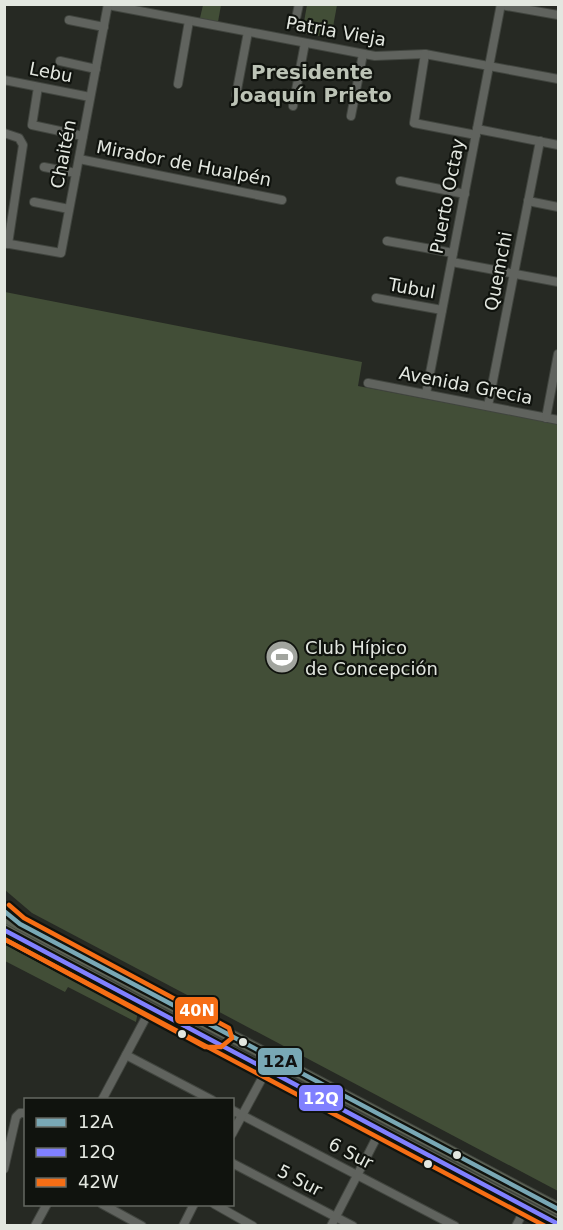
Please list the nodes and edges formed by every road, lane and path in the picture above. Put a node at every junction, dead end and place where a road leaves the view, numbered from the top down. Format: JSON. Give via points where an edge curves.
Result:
{"nodes":[{"id":1,"x":299,"y":4,"type":"edge"},
{"id":2,"x":108,"y":5,"type":"edge"},
{"id":3,"x":501,"y":5,"type":"edge"},
{"id":4,"x":558,"y":15,"type":"edge"},
{"id":5,"x":69,"y":20,"type":"dead end"},
{"id":6,"x":189,"y":21,"type":"junction"},
{"id":7,"x":295,"y":23,"type":"dead end"},
{"id":8,"x":104,"y":27,"type":"junction"},
{"id":9,"x":248,"y":32,"type":"junction"},
{"id":10,"x":305,"y":43,"type":"junction"},
{"id":11,"x":363,"y":54,"type":"junction"},
{"id":12,"x":425,"y":54,"type":"junction"},
{"id":13,"x":60,"y":61,"type":"dead end"},
{"id":14,"x":489,"y":66,"type":"junction"},
{"id":15,"x":96,"y":69,"type":"junction"},
{"id":16,"x":4,"y":80,"type":"edge"},
{"id":17,"x":558,"y":80,"type":"edge"},
{"id":18,"x":178,"y":84,"type":"dead end"},
{"id":19,"x":38,"y":87,"type":"junction"},
{"id":20,"x":236,"y":95,"type":"dead end"},
{"id":21,"x":90,"y":97,"type":"junction"},
{"id":22,"x":293,"y":106,"type":"dead end"},
{"id":23,"x":351,"y":117,"type":"dead end"},
{"id":24,"x":477,"y":132,"type":"junction"},
{"id":25,"x":4,"y":133,"type":"edge"},
{"id":26,"x":83,"y":136,"type":"junction"},
{"id":27,"x":540,"y":141,"type":"junction"},
{"id":28,"x":558,"y":145,"type":"edge"},
{"id":29,"x":79,"y":159,"type":"junction"},
{"id":30,"x":44,"y":167,"type":"dead end"},
{"id":31,"x":76,"y":173,"type":"junction"},
{"id":32,"x":400,"y":181,"type":"dead end"},
{"id":33,"x":465,"y":194,"type":"junction"},
{"id":34,"x":282,"y":200,"type":"dead end"},
{"id":35,"x":528,"y":201,"type":"junction"},
{"id":36,"x":34,"y":202,"type":"dead end"},
{"id":37,"x":558,"y":207,"type":"edge"},
{"id":38,"x":69,"y":209,"type":"junction"},
{"id":39,"x":387,"y":241,"type":"dead end"},
{"id":40,"x":6,"y":243,"type":"edge"},
{"id":41,"x":453,"y":257,"type":"junction"},
{"id":42,"x":514,"y":274,"type":"junction"},
{"id":43,"x":558,"y":282,"type":"edge"},
{"id":44,"x":376,"y":298,"type":"dead end"},
{"id":45,"x":442,"y":310,"type":"junction"},
{"id":46,"x":558,"y":354,"type":"edge"},
{"id":47,"x":368,"y":383,"type":"dead end"},
{"id":48,"x":426,"y":394,"type":"junction"},
{"id":49,"x":488,"y":406,"type":"junction"},
{"id":50,"x":546,"y":418,"type":"junction"},
{"id":51,"x":558,"y":420,"type":"edge"},
{"id":52,"x":4,"y":910,"type":"edge"},
{"id":53,"x":4,"y":916,"type":"edge"},
{"id":54,"x":20,"y":924,"type":"junction"},
{"id":55,"x":4,"y":930,"type":"edge"},
{"id":56,"x":4,"y":934,"type":"edge"},
{"id":57,"x":30,"y":943,"type":"junction"},
{"id":58,"x":151,"y":1008,"type":"junction"},
{"id":59,"x":126,"y":1055,"type":"junction"},
{"id":60,"x":284,"y":1066,"type":"junction"},
{"id":61,"x":266,"y":1071,"type":"junction"},
{"id":62,"x":105,"y":1098,"type":"edge"},
{"id":63,"x":208,"y":1098,"type":"edge"},
{"id":64,"x":234,"y":1111,"type":"edge"},
{"id":65,"x":23,"y":1113,"type":"edge"},
{"id":66,"x":243,"y":1115,"type":"junction"},
{"id":67,"x":234,"y":1131,"type":"edge"},
{"id":68,"x":381,"y":1131,"type":"junction"},
{"id":69,"x":234,"y":1164,"type":"edge"},
{"id":70,"x":4,"y":1169,"type":"edge"},
{"id":71,"x":358,"y":1175,"type":"junction"},
{"id":72,"x":529,"y":1201,"type":"junction"},
{"id":73,"x":558,"y":1202,"type":"edge"},
{"id":74,"x":46,"y":1206,"type":"edge"},
{"id":75,"x":106,"y":1206,"type":"edge"},
{"id":76,"x":193,"y":1206,"type":"edge"},
{"id":77,"x":218,"y":1206,"type":"edge"},
{"id":78,"x":558,"y":1209,"type":"edge"},
{"id":79,"x":336,"y":1216,"type":"junction"},
{"id":80,"x":38,"y":1224,"type":"edge"},
{"id":81,"x":558,"y":1224,"type":"edge"},
{"id":82,"x":142,"y":1226,"type":"edge"},
{"id":83,"x":183,"y":1226,"type":"edge"},
{"id":84,"x":253,"y":1226,"type":"edge"},
{"id":85,"x":330,"y":1226,"type":"edge"},
{"id":86,"x":353,"y":1226,"type":"edge"},
{"id":87,"x":454,"y":1226,"type":"edge"},
{"id":88,"x":516,"y":1226,"type":"edge"}],
"edges":[{"from":1,"to":7,"type":"street"},
{"from":2,"to":6,"type":"street","name":"Patria Vieja"},
{"from":2,"to":8,"type":"street","name":"Chaitén"},
{"from":3,"to":4,"type":"street"},
{"from":3,"to":14,"type":"street","name":"Puerto Octay"},
{"from":5,"to":8,"type":"street"},
{"from":6,"to":9,"type":"street","name":"Patria Vieja"},
{"from":6,"to":18,"type":"street"},
{"from":8,"to":15,"type":"street","name":"Chaitén"},
{"from":9,"to":10,"type":"street","name":"Patria Vieja"},
{"from":9,"to":20,"type":"street"},
{"from":10,"to":11,"type":"street","name":"Patria Vieja"},
{"from":10,"to":22,"type":"street"},
{"from":11,"to":12,"type":"street","name":"Patria Vieja"},
{"from":11,"to":23,"type":"street"},
{"from":12,"to":14,"type":"street","name":"Patria Vieja"},
{"from":12,"to":24,"type":"street","via":[[414,123]]},
{"from":13,"to":15,"type":"street"},
{"from":14,"to":17,"type":"street","name":"Patria Vieja"},
{"from":14,"to":24,"type":"street","name":"Puerto Octay"},
{"from":15,"to":21,"type":"street","name":"Chaitén"},
{"from":16,"to":19,"type":"street","name":"Lebu"},
{"from":19,"to":21,"type":"street","name":"Lebu"},
{"from":19,"to":26,"type":"street","via":[[32,125]]},
{"from":21,"to":26,"type":"street","name":"Chaitén"},
{"from":24,"to":27,"type":"street"},
{"from":24,"to":33,"type":"street","name":"Puerto Octay"},
{"from":25,"to":40,"type":"street","via":[[19,138],[23,145]]},
{"from":26,"to":29,"type":"street","name":"Chaitén"},
{"from":27,"to":28,"type":"street"},
{"from":27,"to":35,"type":"street","name":"Quemchi"},
{"from":29,"to":31,"type":"street","name":"Chaitén"},
{"from":29,"to":34,"type":"street","name":"Mirador de Hualpén"},
{"from":30,"to":31,"type":"street"},
{"from":31,"to":38,"type":"street","name":"Chaitén"},
{"from":32,"to":33,"type":"street"},
{"from":33,"to":41,"type":"street","name":"Puerto Octay"},
{"from":35,"to":37,"type":"street"},
{"from":35,"to":42,"type":"street","name":"Quemchi"},
{"from":36,"to":38,"type":"street"},
{"from":38,"to":40,"type":"street","name":"Chaitén","via":[[61,253]]},
{"from":39,"to":41,"type":"street"},
{"from":41,"to":42,"type":"street"},
{"from":41,"to":45,"type":"street","name":"Puerto Octay"},
{"from":42,"to":43,"type":"street"},
{"from":42,"to":49,"type":"street","name":"Quemchi"},
{"from":44,"to":45,"type":"street","name":"Tubul"},
{"from":45,"to":48,"type":"street","name":"Puerto Octay"},
{"from":46,"to":50,"type":"street"},
{"from":47,"to":48,"type":"street","name":"Avenida Grecia"},
{"from":48,"to":49,"type":"street","name":"Avenida Grecia"},
{"from":49,"to":50,"type":"street","name":"Avenida Grecia"},
{"from":50,"to":51,"type":"street","name":"Avenida Grecia"},
{"from":52,"to":54,"type":"main road"},
{"from":53,"to":54,"type":"main road"},
{"from":54,"to":60,"type":"main road"},
{"from":55,"to":57,"type":"main road"},
{"from":56,"to":57,"type":"main road"},
{"from":57,"to":58,"type":"main road"},
{"from":58,"to":59,"type":"street"},
{"from":58,"to":61,"type":"main road"},
{"from":59,"to":62,"type":"street"},
{"from":59,"to":63,"type":"street"},
{"from":60,"to":61,"type":"main road"},
{"from":60,"to":72,"type":"main road"},
{"from":61,"to":66,"type":"street"},
{"from":61,"to":68,"type":"main road"},
{"from":64,"to":66,"type":"street","name":"6 Sur"},
{"from":65,"to":70,"type":"street"},
{"from":66,"to":67,"type":"street"},
{"from":66,"to":71,"type":"street","name":"6 Sur"},
{"from":68,"to":71,"type":"street"},
{"from":68,"to":72,"type":"main road"},
{"from":69,"to":79,"type":"street","name":"5 Sur"},
{"from":71,"to":79,"type":"street"},
{"from":71,"to":87,"type":"street","name":"6 Sur"},
{"from":72,"to":73,"type":"main road"},
{"from":72,"to":78,"type":"main road"},
{"from":72,"to":81,"type":"main road"},
{"from":72,"to":88,"type":"street"},
{"from":74,"to":80,"type":"street"},
{"from":75,"to":82,"type":"street"},
{"from":76,"to":83,"type":"street"},
{"from":77,"to":84,"type":"street"},
{"from":79,"to":85,"type":"street"},
{"from":79,"to":86,"type":"street","name":"5 Sur"}]}
